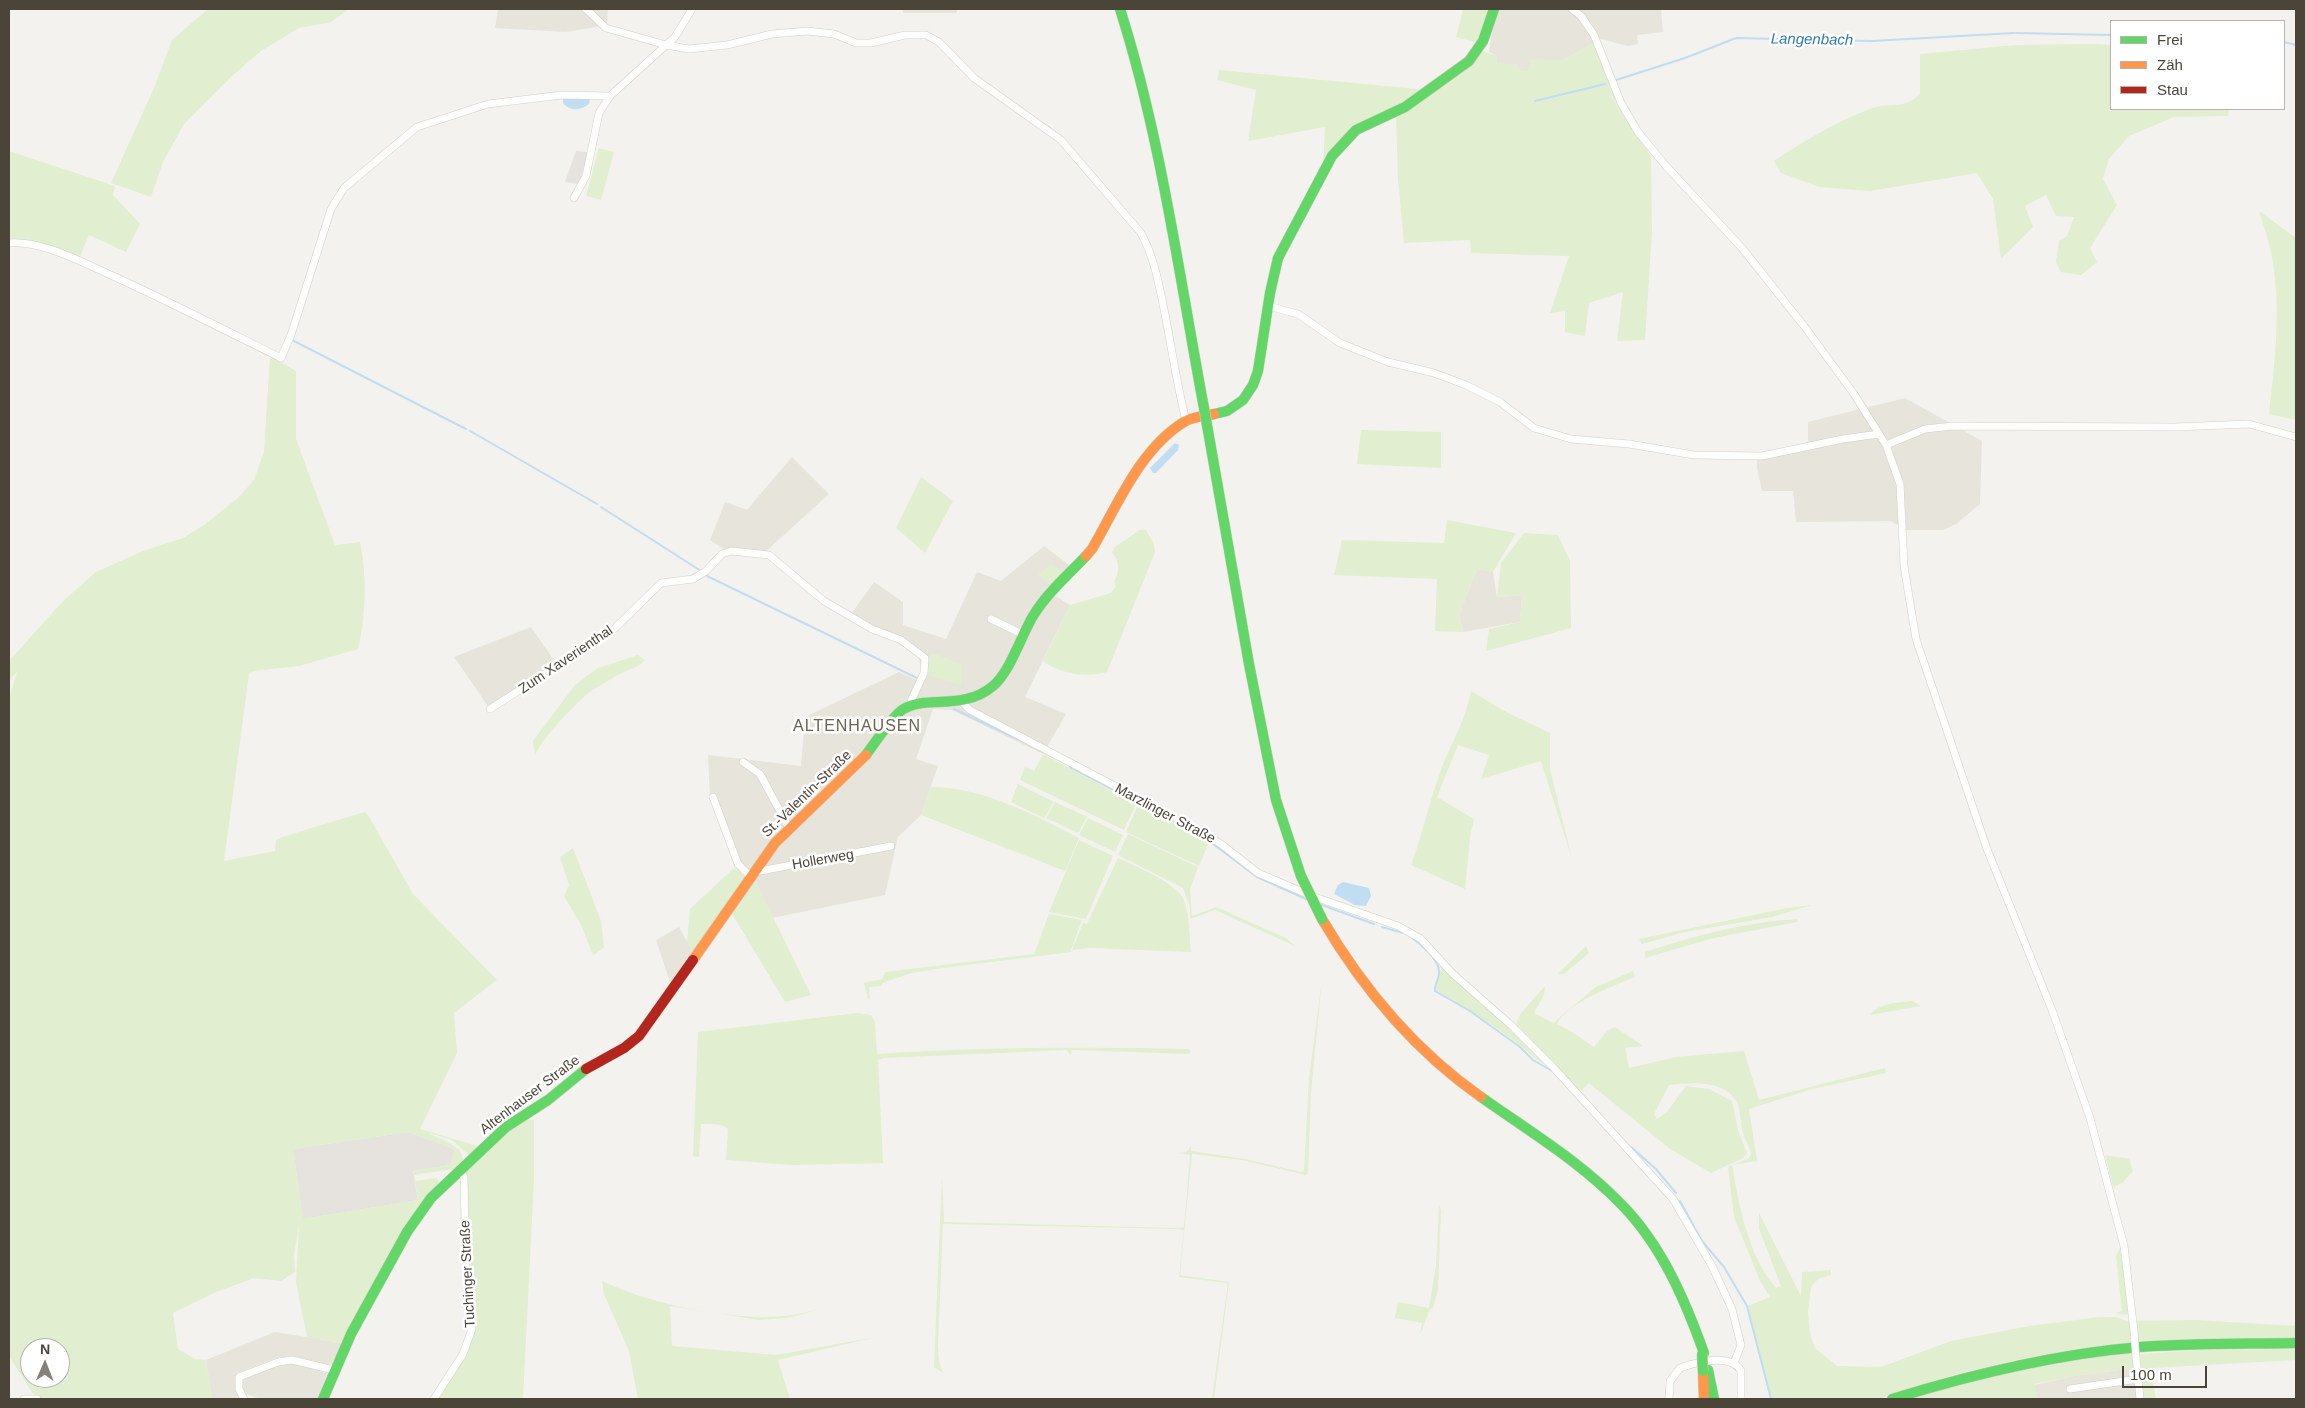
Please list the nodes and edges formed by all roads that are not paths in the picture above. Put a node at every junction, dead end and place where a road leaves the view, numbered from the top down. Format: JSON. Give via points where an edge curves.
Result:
{"nodes":[{"id":1,"x":586,"y":9,"type":"edge"},
{"id":2,"x":692,"y":9,"type":"edge"},
{"id":3,"x":1120,"y":9,"type":"edge"},
{"id":4,"x":1494,"y":9,"type":"edge"},
{"id":5,"x":1577,"y":10,"type":"edge"},
{"id":6,"x":666,"y":45,"type":"junction"},
{"id":7,"x":610,"y":96,"type":"junction"},
{"id":8,"x":574,"y":198,"type":"dead end"},
{"id":9,"x":9,"y":243,"type":"edge"},
{"id":10,"x":1268,"y":306,"type":"junction"},
{"id":11,"x":1186,"y":421,"type":"junction"},
{"id":12,"x":1879,"y":434,"type":"junction"},
{"id":13,"x":2296,"y":437,"type":"edge"},
{"id":14,"x":1886,"y":445,"type":"junction"},
{"id":15,"x":991,"y":619,"type":"dead end"},
{"id":16,"x":1022,"y":634,"type":"junction"},
{"id":17,"x":961,"y":702,"type":"junction"},
{"id":18,"x":912,"y":705,"type":"junction"},
{"id":19,"x":490,"y":709,"type":"dead end"},
{"id":20,"x":743,"y":762,"type":"dead end"},
{"id":21,"x":713,"y":797,"type":"dead end"},
{"id":22,"x":789,"y":828,"type":"junction"},
{"id":23,"x":891,"y":846,"type":"dead end"},
{"id":24,"x":753,"y":874,"type":"junction"},
{"id":25,"x":729,"y":906,"type":"joint"},
{"id":26,"x":459,"y":1170,"type":"junction"},
{"id":27,"x":2296,"y":1343,"type":"edge"},
{"id":28,"x":1734,"y":1364,"type":"junction"},
{"id":29,"x":334,"y":1370,"type":"junction"},
{"id":30,"x":1706,"y":1370,"type":"junction"},
{"id":31,"x":2138,"y":1378,"type":"junction"},
{"id":32,"x":2070,"y":1389,"type":"dead end"},
{"id":33,"x":24,"y":1399,"type":"edge"},
{"id":34,"x":37,"y":1399,"type":"edge"},
{"id":35,"x":244,"y":1399,"type":"edge"},
{"id":36,"x":323,"y":1399,"type":"edge"},
{"id":37,"x":434,"y":1399,"type":"edge"},
{"id":38,"x":1669,"y":1399,"type":"edge"},
{"id":39,"x":1704,"y":1399,"type":"edge"},
{"id":40,"x":1714,"y":1399,"type":"edge"},
{"id":41,"x":1741,"y":1399,"type":"edge"},
{"id":42,"x":1892,"y":1399,"type":"edge"},
{"id":43,"x":2140,"y":1399,"type":"edge"}],
"edges":[{"from":1,"to":6,"type":"street","via":[[606,28]]},
{"from":2,"to":6,"type":"street","via":[[681,30]]},
{"from":3,"to":30,"type":"main road","bridge":true,"via":[[1154,138],[1274,791],[1282,825],[1301,876],[1322,920],[1360,979],[1410,1037],[1471,1089],[1575,1163],[1622,1205],[1664,1259],[1700,1339]]},
{"from":4,"to":10,"type":"main road","via":[[1484,42],[1465,65],[1405,107],[1358,128],[1340,146],[1278,258]]},
{"from":5,"to":12,"type":"street","via":[[1594,35],[1621,103],[1638,132],[1742,248],[1854,394]]},
{"from":6,"to":7,"type":"street"},
{"from":6,"to":11,"type":"street","via":[[690,49],[807,31],[834,34],[856,43],[904,35],[926,36],[939,42],[974,78],[1061,140],[1141,233],[1151,251],[1160,286]]},
{"from":7,"to":8,"type":"street","via":[[599,113],[586,176]]},
{"from":7,"to":9,"type":"street","via":[[562,95],[488,104],[417,127],[344,188],[331,208],[291,335],[280,358],[92,267],[38,246]]},
{"from":10,"to":11,"type":"main road","via":[[1258,371],[1243,400],[1228,410]]},
{"from":10,"to":12,"type":"street","via":[[1298,314],[1340,343],[1388,362],[1466,385],[1500,402],[1534,428],[1571,439],[1629,444],[1694,455],[1762,456]]},
{"from":11,"to":16,"type":"main road","via":[[1164,437],[1143,464],[1095,544],[1044,600]]},
{"from":12,"to":14,"type":"street"},
{"from":13,"to":14,"type":"street","via":[[2249,424],[2175,427],[1952,426],[1925,429]]},
{"from":14,"to":31,"type":"street","bridge":true,"via":[[1900,484],[1904,566],[1916,639],[1986,849],[2052,1010],[2087,1109],[2124,1246]]},
{"from":15,"to":16,"type":"street"},
{"from":16,"to":17,"type":"main road","via":[[998,681],[979,695]]},
{"from":17,"to":18,"type":"main road"},
{"from":17,"to":28,"type":"street","name":"Marzlinger Straße","via":[[970,710],[1204,833],[1258,873],[1406,930],[1421,939],[1452,973],[1540,1052],[1674,1199],[1732,1308],[1741,1345]]},
{"from":18,"to":19,"type":"street","name":"Zum Xaverienthal","via":[[924,673],[925,658],[921,654],[901,640],[872,629],[824,601],[769,555],[731,551],[722,554],[706,572],[693,579],[662,583],[612,631]]},
{"from":18,"to":22,"type":"main road","name":"St.-Valentin-Straße","via":[[898,714],[860,762]]},
{"from":20,"to":22,"type":"street","via":[[760,774]]},
{"from":21,"to":24,"type":"street","via":[[738,864]]},
{"from":22,"to":24,"type":"main road","name":"St.-Valentin-Straße"},
{"from":23,"to":24,"type":"street","name":"Hollerweg"},
{"from":24,"to":25,"type":"main road","name":"St.-Valentin-Straße"},
{"from":25,"to":26,"type":"main road","name":"Altenhauser Straße","via":[[639,1036],[584,1070],[548,1100],[506,1127]]},
{"from":26,"to":29,"type":"main road","name":"Altenhauser Straße","via":[[431,1198],[413,1223]]},
{"from":26,"to":37,"type":"street","name":"Tuchinger Straße","via":[[464,1177],[466,1266],[472,1329],[463,1354]]},
{"from":27,"to":42,"type":"main road","via":[[2175,1345],[2067,1356]]},
{"from":28,"to":38,"type":"street","via":[[1714,1361],[1680,1368],[1670,1381]]},
{"from":28,"to":41,"type":"street","via":[[1742,1376]]},
{"from":29,"to":35,"type":"street","via":[[292,1360],[278,1362],[239,1377],[239,1389]]},
{"from":29,"to":36,"type":"main road","name":"Altenhauser Straße"},
{"from":30,"to":39,"type":"main road"},
{"from":30,"to":40,"type":"main road"},
{"from":31,"to":32,"type":"street"},
{"from":31,"to":43,"type":"street"},
{"from":33,"to":34,"type":"street"}]}
